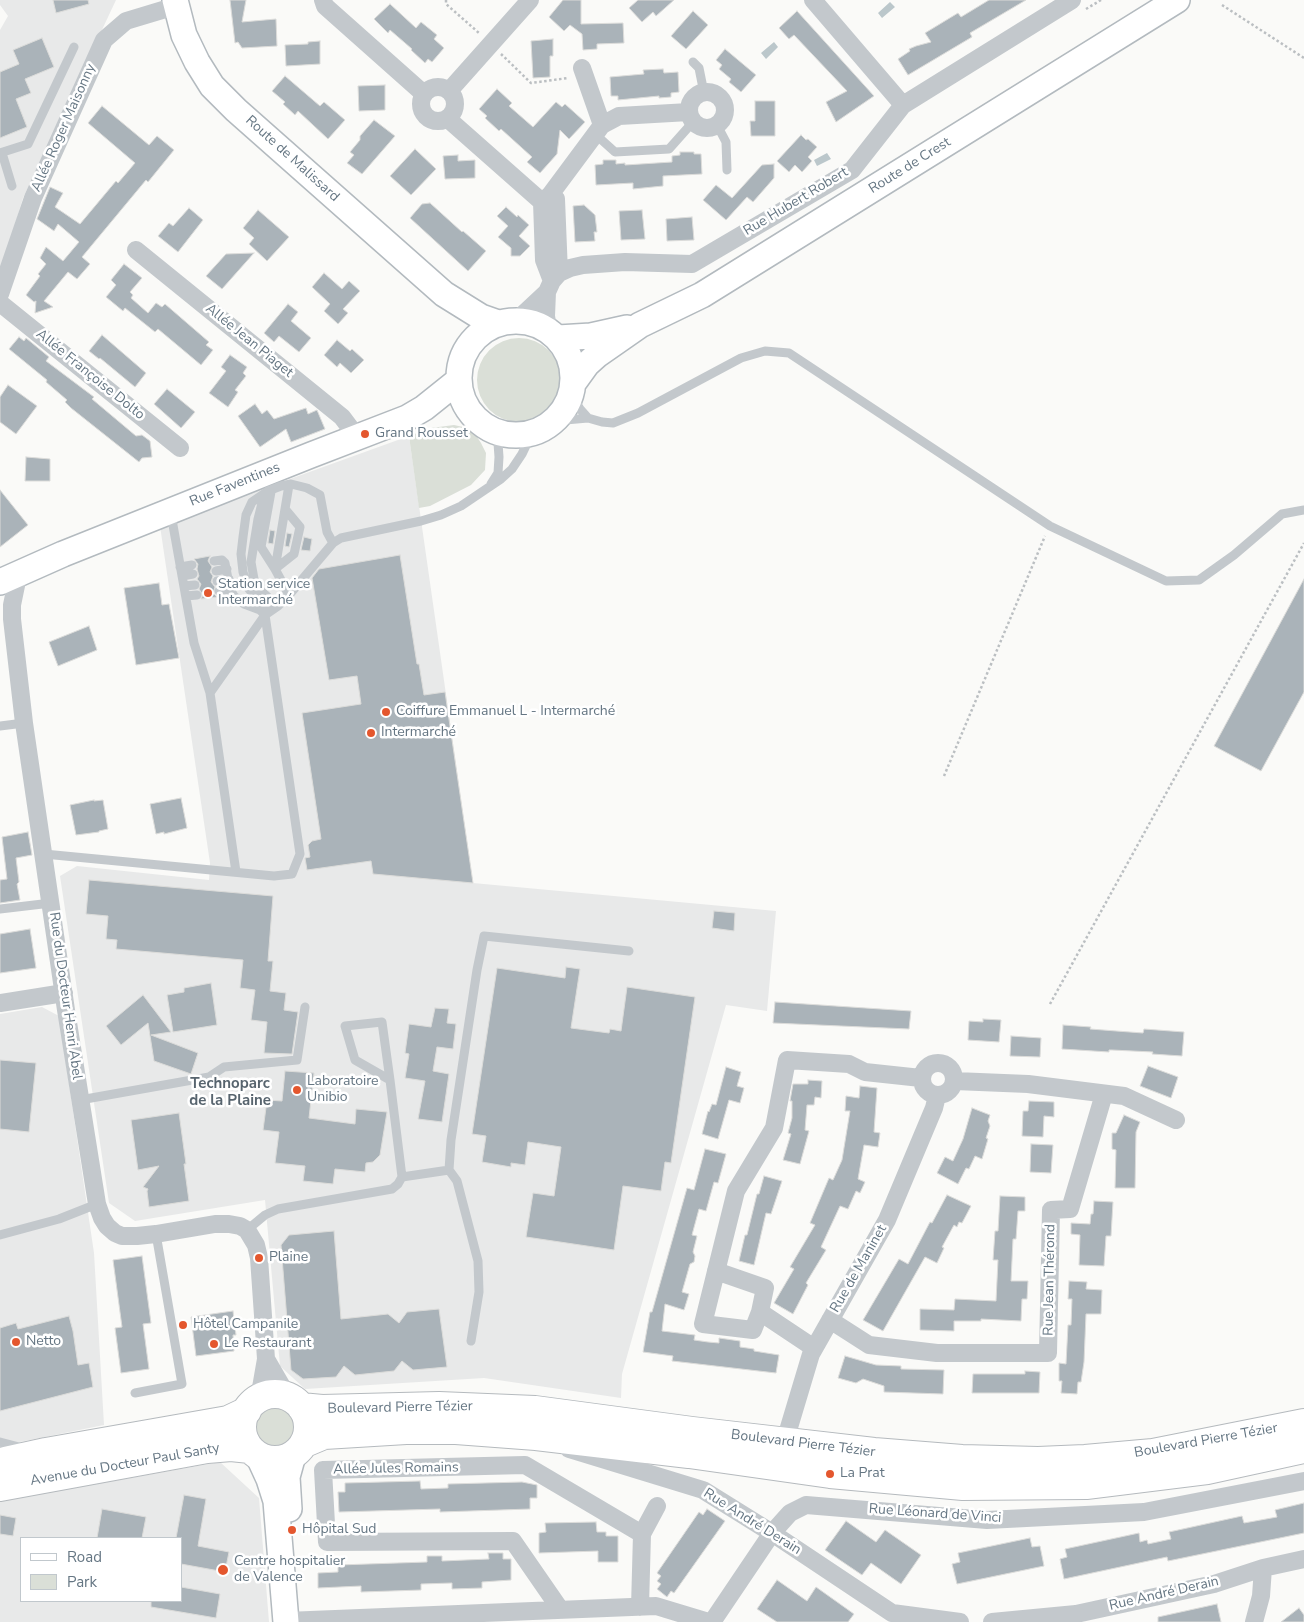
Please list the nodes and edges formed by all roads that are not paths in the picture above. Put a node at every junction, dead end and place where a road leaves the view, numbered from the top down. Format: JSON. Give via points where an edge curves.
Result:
{"nodes":[{"id":1,"x":323,"y":0,"type":"edge"},
{"id":2,"x":530,"y":0,"type":"edge"},
{"id":3,"x":814,"y":0,"type":"edge"},
{"id":4,"x":1072,"y":0,"type":"edge"},
{"id":5,"x":1177,"y":0,"type":"edge"},
{"id":6,"x":175,"y":3,"type":"edge"},
{"id":7,"x":74,"y":47,"type":"dead end"},
{"id":8,"x":693,"y":62,"type":"dead end"},
{"id":9,"x":584,"y":72,"type":"road end"},
{"id":10,"x":449,"y":91,"type":"junction"},
{"id":11,"x":704,"y":93,"type":"junction"},
{"id":12,"x":424,"y":94,"type":"junction"},
{"id":13,"x":903,"y":105,"type":"junction"},
{"id":14,"x":691,"y":117,"type":"junction"},
{"id":15,"x":448,"y":119,"type":"junction"},
{"id":16,"x":717,"y":125,"type":"junction"},
{"id":17,"x":598,"y":129,"type":"junction"},
{"id":18,"x":1,"y":153,"type":"edge"},
{"id":19,"x":727,"y":170,"type":"dead end"},
{"id":20,"x":12,"y":186,"type":"dead end"},
{"id":21,"x":546,"y":198,"type":"junction"},
{"id":22,"x":136,"y":250,"type":"dead end"},
{"id":23,"x":553,"y":282,"type":"junction"},
{"id":24,"x":0,"y":294,"type":"edge"},
{"id":25,"x":444,"y":294,"type":"junction"},
{"id":26,"x":0,"y":303,"type":"edge"},
{"id":27,"x":507,"y":321,"type":"junction"},
{"id":28,"x":640,"y":326,"type":"junction"},
{"id":29,"x":553,"y":334,"type":"junction"},
{"id":30,"x":467,"y":348,"type":"junction"},
{"id":31,"x":459,"y":380,"type":"junction"},
{"id":32,"x":573,"y":388,"type":"junction"},
{"id":33,"x":471,"y":413,"type":"junction"},
{"id":34,"x":407,"y":418,"type":"junction"},
{"id":35,"x":588,"y":418,"type":"junction"},
{"id":36,"x":554,"y":421,"type":"junction"},
{"id":37,"x":493,"y":430,"type":"junction"},
{"id":38,"x":532,"y":433,"type":"junction"},
{"id":39,"x":357,"y":437,"type":"junction"},
{"id":40,"x":180,"y":448,"type":"dead end"},
{"id":41,"x":289,"y":485,"type":"junction"},
{"id":42,"x":490,"y":486,"type":"junction"},
{"id":43,"x":270,"y":490,"type":"junction"},
{"id":44,"x":285,"y":508,"type":"junction"},
{"id":45,"x":1304,"y":510,"type":"edge"},
{"id":46,"x":170,"y":511,"type":"junction"},
{"id":47,"x":333,"y":543,"type":"junction"},
{"id":48,"x":214,"y":561,"type":"dead end"},
{"id":49,"x":227,"y":569,"type":"junction"},
{"id":50,"x":275,"y":569,"type":"junction"},
{"id":51,"x":193,"y":570,"type":"dead end"},
{"id":52,"x":216,"y":571,"type":"dead end"},
{"id":53,"x":181,"y":572,"type":"junction"},
{"id":54,"x":6,"y":577,"type":"edge"},
{"id":55,"x":229,"y":579,"type":"junction"},
{"id":56,"x":217,"y":581,"type":"dead end"},
{"id":57,"x":195,"y":584,"type":"dead end"},
{"id":58,"x":184,"y":586,"type":"junction"},
{"id":59,"x":230,"y":589,"type":"junction"},
{"id":60,"x":219,"y":591,"type":"dead end"},
{"id":61,"x":197,"y":595,"type":"dead end"},
{"id":62,"x":289,"y":595,"type":"junction"},
{"id":63,"x":186,"y":596,"type":"junction"},
{"id":64,"x":0,"y":601,"type":"edge"},
{"id":65,"x":271,"y":611,"type":"junction"},
{"id":66,"x":12,"y":619,"type":"junction"},
{"id":67,"x":210,"y":693,"type":"junction"},
{"id":68,"x":24,"y":723,"type":"junction"},
{"id":69,"x":0,"y":726,"type":"edge"},
{"id":70,"x":44,"y":854,"type":"junction"},
{"id":71,"x":236,"y":872,"type":"junction"},
{"id":72,"x":51,"y":902,"type":"junction"},
{"id":73,"x":0,"y":909,"type":"edge"},
{"id":74,"x":629,"y":951,"type":"dead end"},
{"id":75,"x":64,"y":994,"type":"junction"},
{"id":76,"x":0,"y":1003,"type":"edge"},
{"id":77,"x":305,"y":1007,"type":"dead end"},
{"id":78,"x":921,"y":1078,"type":"junction"},
{"id":79,"x":390,"y":1080,"type":"junction"},
{"id":80,"x":956,"y":1081,"type":"junction"},
{"id":81,"x":1104,"y":1094,"type":"junction"},
{"id":82,"x":936,"y":1096,"type":"junction"},
{"id":83,"x":80,"y":1100,"type":"junction"},
{"id":84,"x":1176,"y":1120,"type":"dead end"},
{"id":85,"x":449,"y":1170,"type":"junction"},
{"id":86,"x":402,"y":1177,"type":"junction"},
{"id":87,"x":98,"y":1204,"type":"junction"},
{"id":88,"x":247,"y":1230,"type":"junction"},
{"id":89,"x":156,"y":1234,"type":"junction"},
{"id":90,"x":0,"y":1235,"type":"edge"},
{"id":91,"x":716,"y":1271,"type":"junction"},
{"id":92,"x":760,"y":1312,"type":"junction"},
{"id":93,"x":830,"y":1320,"type":"junction"},
{"id":94,"x":471,"y":1341,"type":"dead end"},
{"id":95,"x":814,"y":1348,"type":"junction"},
{"id":96,"x":266,"y":1360,"type":"junction"},
{"id":97,"x":135,"y":1393,"type":"dead end"},
{"id":98,"x":294,"y":1402,"type":"junction"},
{"id":99,"x":253,"y":1405,"type":"junction"},
{"id":100,"x":1304,"y":1424,"type":"edge"},
{"id":101,"x":536,"y":1436,"type":"junction"},
{"id":102,"x":0,"y":1442,"type":"edge"},
{"id":103,"x":786,"y":1442,"type":"junction"},
{"id":104,"x":1304,"y":1444,"type":"edge"},
{"id":105,"x":1304,"y":1448,"type":"edge"},
{"id":106,"x":299,"y":1449,"type":"junction"},
{"id":107,"x":46,"y":1452,"type":"junction"},
{"id":108,"x":254,"y":1452,"type":"junction"},
{"id":109,"x":1258,"y":1460,"type":"junction"},
{"id":110,"x":0,"y":1462,"type":"edge"},
{"id":111,"x":1304,"y":1481,"type":"edge"},
{"id":112,"x":0,"y":1487,"type":"edge"},
{"id":113,"x":657,"y":1506,"type":"dead end"},
{"id":114,"x":772,"y":1533,"type":"junction"},
{"id":115,"x":642,"y":1534,"type":"junction"},
{"id":116,"x":1304,"y":1559,"type":"edge"},
{"id":117,"x":1263,"y":1568,"type":"junction"},
{"id":118,"x":640,"y":1606,"type":"junction"},
{"id":119,"x":560,"y":1610,"type":"junction"},
{"id":120,"x":528,"y":1616,"type":"edge"},
{"id":121,"x":294,"y":1621,"type":"edge"},
{"id":122,"x":711,"y":1622,"type":"edge"},
{"id":123,"x":960,"y":1622,"type":"edge"},
{"id":124,"x":992,"y":1622,"type":"edge"},
{"id":125,"x":1254,"y":1622,"type":"edge"}],
"edges":[{"from":1,"to":12,"type":"street"},
{"from":2,"to":10,"type":"street"},
{"from":3,"to":13,"type":"street"},
{"from":4,"to":13,"type":"street","name":"Rue Hubert Robert"},
{"from":5,"to":28,"type":"main road","name":"Route de Crest","via":[[702,295]]},
{"from":6,"to":24,"type":"street","name":"Allée Roger Maisonny","via":[[126,21],[104,40],[33,198]]},
{"from":6,"to":25,"type":"main road","name":"Route de Malissard","via":[[184,35],[212,86]]},
{"from":7,"to":18,"type":"lane","via":[[28,144]]},
{"from":8,"to":11,"type":"lane","via":[[699,68]]},
{"from":9,"to":17,"type":"street"},
{"from":10,"to":12,"type":"street","via":[[439,87]]},
{"from":10,"to":15,"type":"street","via":[[454,97],[455,108]]},
{"from":11,"to":14,"type":"street","via":[[691,102]]},
{"from":11,"to":16,"type":"street","via":[[716,95],[723,104],[724,116]]},
{"from":12,"to":15,"type":"street","via":[[420,102],[428,119],[436,122]]},
{"from":13,"to":23,"type":"street","name":"Rue Hubert Robert","via":[[852,170],[692,264],[592,264],[570,268]]},
{"from":14,"to":16,"type":"street","via":[[702,128]]},
{"from":14,"to":17,"type":"street","via":[[619,116]]},
{"from":14,"to":17,"type":"lane","via":[[669,149],[615,152]]},
{"from":15,"to":21,"type":"street"},
{"from":16,"to":19,"type":"lane","via":[[726,142]]},
{"from":17,"to":21,"type":"street"},
{"from":18,"to":20,"type":"lane"},
{"from":21,"to":23,"type":"street","via":[[556,199]]},
{"from":22,"to":39,"type":"street","name":"Allée Jean Piaget","via":[[342,417]]},
{"from":23,"to":27,"type":"street"},
{"from":23,"to":29,"type":"street","via":[[546,316]]},
{"from":25,"to":27,"type":"main road","name":"Route de Malissard","via":[[481,317]]},
{"from":25,"to":30,"type":"main road","name":"Route de Malissard","via":[[460,322]]},
{"from":26,"to":40,"type":"street","name":"Allée Françoise Dolto"},
{"from":27,"to":29,"type":"main road","via":[[533,322]]},
{"from":27,"to":30,"type":"main road","via":[[486,328]]},
{"from":28,"to":29,"type":"main road","via":[[591,336]]},
{"from":28,"to":32,"type":"main road","via":[[587,364]]},
{"from":29,"to":32,"type":"main road","via":[[568,351],[573,366]]},
{"from":30,"to":31,"type":"main road","via":[[460,363]]},
{"from":31,"to":33,"type":"main road","via":[[462,398]]},
{"from":31,"to":34,"type":"main road","name":"Rue Faventines"},
{"from":32,"to":35,"type":"lane","via":[[580,409]]},
{"from":32,"to":36,"type":"main road","via":[[565,409]]},
{"from":33,"to":34,"type":"main road","name":"Rue Faventines","via":[[446,412]]},
{"from":33,"to":37,"type":"main road"},
{"from":34,"to":39,"type":"main road","name":"Rue Faventines"},
{"from":35,"to":36,"type":"lane"},
{"from":35,"to":45,"type":"lane","via":[[613,423],[740,358],[765,351],[789,353],[1050,526],[1166,581],[1199,580],[1282,514]]},
{"from":36,"to":38,"type":"main road"},
{"from":37,"to":38,"type":"main road","via":[[506,434]]},
{"from":37,"to":42,"type":"lane","via":[[498,443],[499,467]]},
{"from":38,"to":42,"type":"lane","via":[[512,469]]},
{"from":39,"to":46,"type":"main road","name":"Rue Faventines"},
{"from":41,"to":43,"type":"lane"},
{"from":41,"to":44,"type":"lane"},
{"from":41,"to":47,"type":"lane","via":[[307,488],[320,495]]},
{"from":42,"to":47,"type":"lane","via":[[441,515],[341,538]]},
{"from":43,"to":50,"type":"lane","via":[[260,547]]},
{"from":43,"to":65,"type":"lane","via":[[262,502],[251,562],[254,578]]},
{"from":44,"to":50,"type":"lane"},
{"from":44,"to":50,"type":"lane","via":[[300,527],[294,554]]},
{"from":46,"to":53,"type":"lane"},
{"from":46,"to":54,"type":"main road","name":"Rue Faventines"},
{"from":47,"to":62,"type":"lane"},
{"from":48,"to":49,"type":"lane","via":[[222,560]]},
{"from":49,"to":52,"type":"lane"},
{"from":49,"to":55,"type":"lane"},
{"from":50,"to":62,"type":"lane"},
{"from":51,"to":53,"type":"lane"},
{"from":53,"to":58,"type":"lane"},
{"from":54,"to":66,"type":"street","name":"Rue du Docteur Henri Abel"},
{"from":55,"to":56,"type":"lane"},
{"from":55,"to":59,"type":"lane"},
{"from":57,"to":58,"type":"lane"},
{"from":58,"to":63,"type":"lane"},
{"from":59,"to":60,"type":"lane"},
{"from":59,"to":65,"type":"lane","via":[[240,601]]},
{"from":61,"to":63,"type":"lane"},
{"from":62,"to":65,"type":"lane"},
{"from":63,"to":67,"type":"lane","via":[[194,643]]},
{"from":64,"to":66,"type":"street","name":"Rue du Docteur Henri Abel"},
{"from":65,"to":67,"type":"lane"},
{"from":65,"to":71,"type":"lane","via":[[300,854],[292,874],[274,876]]},
{"from":66,"to":68,"type":"street","name":"Rue du Docteur Henri Abel"},
{"from":67,"to":71,"type":"lane"},
{"from":68,"to":69,"type":"lane"},
{"from":68,"to":70,"type":"street","name":"Rue du Docteur Henri Abel"},
{"from":70,"to":71,"type":"lane"},
{"from":70,"to":72,"type":"street","name":"Rue du Docteur Henri Abel"},
{"from":72,"to":73,"type":"lane"},
{"from":72,"to":75,"type":"street","name":"Rue du Docteur Henri Abel"},
{"from":74,"to":85,"type":"lane","via":[[484,936]]},
{"from":75,"to":76,"type":"street"},
{"from":75,"to":83,"type":"street","name":"Rue du Docteur Henri Abel"},
{"from":77,"to":83,"type":"lane","via":[[298,1060],[224,1067],[209,1077]]},
{"from":78,"to":80,"type":"street","via":[[927,1066],[940,1062],[952,1068]]},
{"from":78,"to":82,"type":"street","via":[[925,1090]]},
{"from":78,"to":91,"type":"street","via":[[865,1072],[850,1064],[787,1060],[774,1128],[736,1191]]},
{"from":79,"to":79,"type":"lane","via":[[382,1022],[345,1026],[355,1060]]},
{"from":79,"to":86,"type":"lane"},
{"from":80,"to":81,"type":"street","via":[[1028,1084]]},
{"from":80,"to":82,"type":"street","via":[[949,1092]]},
{"from":81,"to":84,"type":"street","via":[[1124,1096]]},
{"from":81,"to":93,"type":"street","name":"Rue Jean Thérond","via":[[1070,1209],[1051,1210],[1048,1353],[937,1353],[869,1345]]},
{"from":82,"to":93,"type":"street","name":"Rue de Maninet","via":[[934,1108],[887,1220]]},
{"from":83,"to":87,"type":"street","name":"Rue du Docteur Henri Abel"},
{"from":85,"to":86,"type":"lane"},
{"from":85,"to":94,"type":"lane","via":[[457,1182],[478,1261],[479,1292]]},
{"from":86,"to":88,"type":"lane","via":[[392,1189],[278,1209]]},
{"from":87,"to":89,"type":"street","name":"Rue du Docteur Henri Abel","via":[[102,1218],[115,1233],[129,1237]]},
{"from":87,"to":90,"type":"lane","via":[[59,1219]]},
{"from":88,"to":89,"type":"street","name":"Rue du Docteur Henri Abel","via":[[240,1226],[215,1224]]},
{"from":88,"to":96,"type":"street","via":[[259,1258]]},
{"from":89,"to":97,"type":"lane","via":[[182,1384]]},
{"from":91,"to":92,"type":"street","via":[[765,1288]]},
{"from":91,"to":92,"type":"street","via":[[703,1324],[753,1330]]},
{"from":92,"to":95,"type":"street"},
{"from":93,"to":95,"type":"street","name":"Rue de Maninet"},
{"from":95,"to":103,"type":"street","name":"Rue de Maninet"},
{"from":96,"to":98,"type":"street"},
{"from":96,"to":99,"type":"street"},
{"from":98,"to":99,"type":"main road","via":[[278,1395],[268,1396]]},
{"from":98,"to":103,"type":"main road","name":"Boulevard Pierre Tézier","via":[[322,1410],[439,1406],[536,1410]]},
{"from":98,"to":106,"type":"main road","via":[[307,1418],[308,1430]]},
{"from":99,"to":107,"type":"main road","name":"Avenue du Docteur Paul Santy","via":[[228,1420]]},
{"from":99,"to":108,"type":"main road","via":[[243,1430],[245,1440]]},
{"from":100,"to":103,"type":"main road","name":"Boulevard Pierre Tézier","via":[[1153,1452],[1076,1460],[962,1459]]},
{"from":101,"to":106,"type":"main road","name":"Boulevard Pierre Tézier","via":[[406,1430],[324,1435]]},
{"from":101,"to":109,"type":"main road","name":"Boulevard Pierre Tézier","via":[[830,1474],[963,1486],[1086,1485],[1207,1470]]},
{"from":101,"to":114,"type":"street","name":"Rue André Derain","via":[[574,1452],[703,1490]]},
{"from":102,"to":107,"type":"lane"},
{"from":104,"to":109,"type":"lane"},
{"from":105,"to":109,"type":"main road","name":"Boulevard Pierre Tézier"},
{"from":106,"to":108,"type":"main road","via":[[282,1460],[270,1460]]},
{"from":106,"to":121,"type":"main road","via":[[287,1477]]},
{"from":107,"to":110,"type":"main road","name":"Avenue du Docteur Paul Santy"},
{"from":108,"to":112,"type":"main road","name":"Avenue du Docteur Paul Santy","via":[[231,1447],[208,1450]]},
{"from":108,"to":121,"type":"main road","via":[[276,1500]]},
{"from":111,"to":114,"type":"street","name":"Rue Léonard de Vinci","via":[[1144,1512],[987,1520],[806,1505],[790,1513]]},
{"from":113,"to":115,"type":"street"},
{"from":114,"to":122,"type":"street","name":"Rue Léonard de Vinci"},
{"from":114,"to":123,"type":"street","name":"Rue André Derain","via":[[892,1613]]},
{"from":115,"to":118,"type":"street"},
{"from":115,"to":119,"type":"street","name":"Allée Jules Romains","via":[[525,1465],[323,1470],[327,1542],[513,1541]]},
{"from":116,"to":117,"type":"street","name":"Rue André Derain"},
{"from":117,"to":124,"type":"street","name":"Rue André Derain","via":[[1214,1584],[1076,1614]]},
{"from":117,"to":125,"type":"street","via":[[1261,1596]]},
{"from":118,"to":119,"type":"street"},
{"from":118,"to":122,"type":"street","via":[[656,1606]]},
{"from":119,"to":120,"type":"street"},
{"from":120,"to":121,"type":"street"}]}
